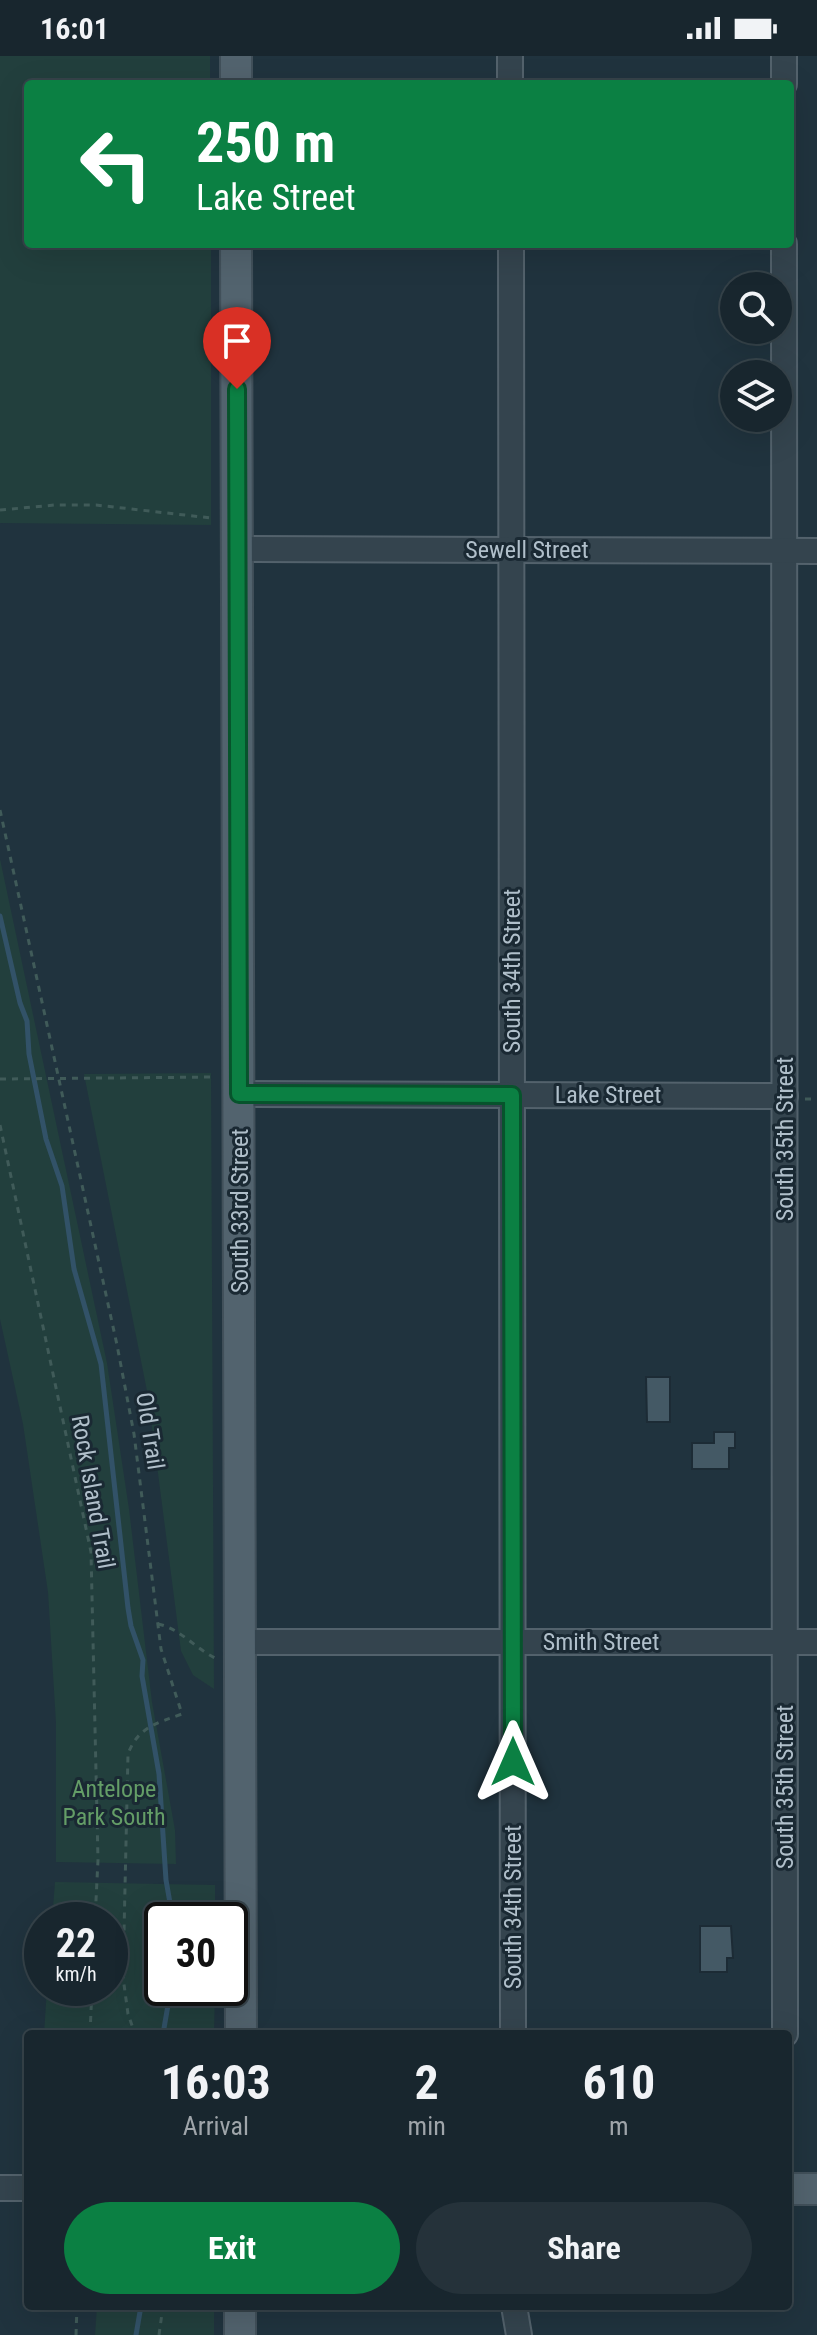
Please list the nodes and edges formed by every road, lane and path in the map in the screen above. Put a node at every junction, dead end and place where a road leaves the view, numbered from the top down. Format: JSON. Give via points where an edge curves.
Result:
{"nodes":[{"id":1,"x":236,"y":56,"type":"edge"},
{"id":2,"x":510,"y":56,"type":"edge"},
{"id":3,"x":784,"y":56,"type":"edge"},
{"id":4,"x":236,"y":80,"type":"edge"},
{"id":5,"x":510,"y":80,"type":"edge"},
{"id":6,"x":784,"y":80,"type":"edge"},
{"id":7,"x":236,"y":248,"type":"edge"},
{"id":8,"x":511,"y":248,"type":"edge"},
{"id":9,"x":784,"y":248,"type":"edge"},
{"id":10,"x":0,"y":510,"type":"edge"},
{"id":11,"x":237,"y":542,"type":"junction"},
{"id":12,"x":511,"y":550,"type":"junction"},
{"id":13,"x":784,"y":551,"type":"junction"},
{"id":14,"x":817,"y":551,"type":"edge"},
{"id":15,"x":0,"y":810,"type":"edge"},
{"id":16,"x":61,"y":1078,"type":"junction"},
{"id":17,"x":0,"y":1079,"type":"edge"},
{"id":18,"x":239,"y":1086,"type":"junction"},
{"id":19,"x":512,"y":1095,"type":"junction"},
{"id":20,"x":785,"y":1096,"type":"junction"},
{"id":21,"x":0,"y":1125,"type":"edge"},
{"id":22,"x":158,"y":1624,"type":"junction"},
{"id":23,"x":513,"y":1642,"type":"junction"},
{"id":24,"x":786,"y":1642,"type":"junction"},
{"id":25,"x":817,"y":1642,"type":"edge"},
{"id":26,"x":240,"y":1651,"type":"junction"},
{"id":27,"x":96,"y":1902,"type":"edge"},
{"id":28,"x":91,"y":2006,"type":"edge"},
{"id":29,"x":90,"y":2030,"type":"edge"},
{"id":30,"x":134,"y":2030,"type":"edge"},
{"id":31,"x":241,"y":2030,"type":"edge"},
{"id":32,"x":513,"y":2030,"type":"edge"},
{"id":33,"x":785,"y":2030,"type":"edge"},
{"id":34,"x":0,"y":2188,"type":"edge"},
{"id":35,"x":24,"y":2188,"type":"edge"},
{"id":36,"x":792,"y":2189,"type":"edge"},
{"id":37,"x":817,"y":2189,"type":"edge"},
{"id":38,"x":77,"y":2310,"type":"edge"},
{"id":39,"x":162,"y":2310,"type":"edge"},
{"id":40,"x":240,"y":2310,"type":"edge"},
{"id":41,"x":515,"y":2310,"type":"edge"},
{"id":42,"x":76,"y":2335,"type":"edge"},
{"id":43,"x":159,"y":2335,"type":"edge"},
{"id":44,"x":240,"y":2335,"type":"edge"},
{"id":45,"x":519,"y":2335,"type":"edge"}],
"edges":[{"from":1,"to":4,"type":"main road"},
{"from":2,"to":5,"type":"street"},
{"from":3,"to":6,"type":"street"},
{"from":7,"to":11,"type":"main road","name":"South 33rd Street"},
{"from":8,"to":12,"type":"street","name":"South 34th Street"},
{"from":9,"to":13,"type":"street","name":"South 35th Street"},
{"from":10,"to":11,"type":"path","via":[[55,505],[137,508],[214,518],[214,535]]},
{"from":11,"to":12,"type":"street","name":"Sewell Street"},
{"from":11,"to":18,"type":"main road","name":"South 33rd Street"},
{"from":12,"to":13,"type":"street","name":"Sewell Street"},
{"from":12,"to":19,"type":"street","name":"South 34th Street"},
{"from":13,"to":14,"type":"street","name":"Sewell Street"},
{"from":13,"to":20,"type":"street","name":"South 35th Street"},
{"from":15,"to":16,"type":"path","name":"Old Trail"},
{"from":16,"to":17,"type":"path"},
{"from":16,"to":18,"type":"path"},
{"from":16,"to":22,"type":"path","name":"Old Trail","via":[[134,1434]]},
{"from":18,"to":19,"type":"street","name":"Lake Street"},
{"from":18,"to":26,"type":"main road","name":"South 33rd Street"},
{"from":19,"to":20,"type":"street","name":"Lake Street"},
{"from":19,"to":23,"type":"street","name":"South 34th Street"},
{"from":20,"to":24,"type":"street","name":"South 35th Street"},
{"from":21,"to":27,"type":"path","name":"Rock Island Trail","via":[[91,1552]]},
{"from":22,"to":26,"type":"path","via":[[170,1626],[216,1659]]},
{"from":22,"to":30,"type":"path","name":"Old Trail","via":[[182,1714],[142,1730],[128,1754],[123,1977]]},
{"from":23,"to":24,"type":"street","name":"Smith Street"},
{"from":23,"to":26,"type":"street","name":"Smith Street"},
{"from":23,"to":32,"type":"street","name":"South 34th Street"},
{"from":24,"to":25,"type":"street","name":"Smith Street"},
{"from":24,"to":33,"type":"street","name":"South 35th Street"},
{"from":26,"to":31,"type":"main road","name":"South 33rd Street"},
{"from":28,"to":29,"type":"path"},
{"from":34,"to":35,"type":"street"},
{"from":36,"to":37,"type":"main road"},
{"from":38,"to":42,"type":"path"},
{"from":39,"to":43,"type":"path"},
{"from":40,"to":44,"type":"main road"},
{"from":41,"to":45,"type":"street"}]}
